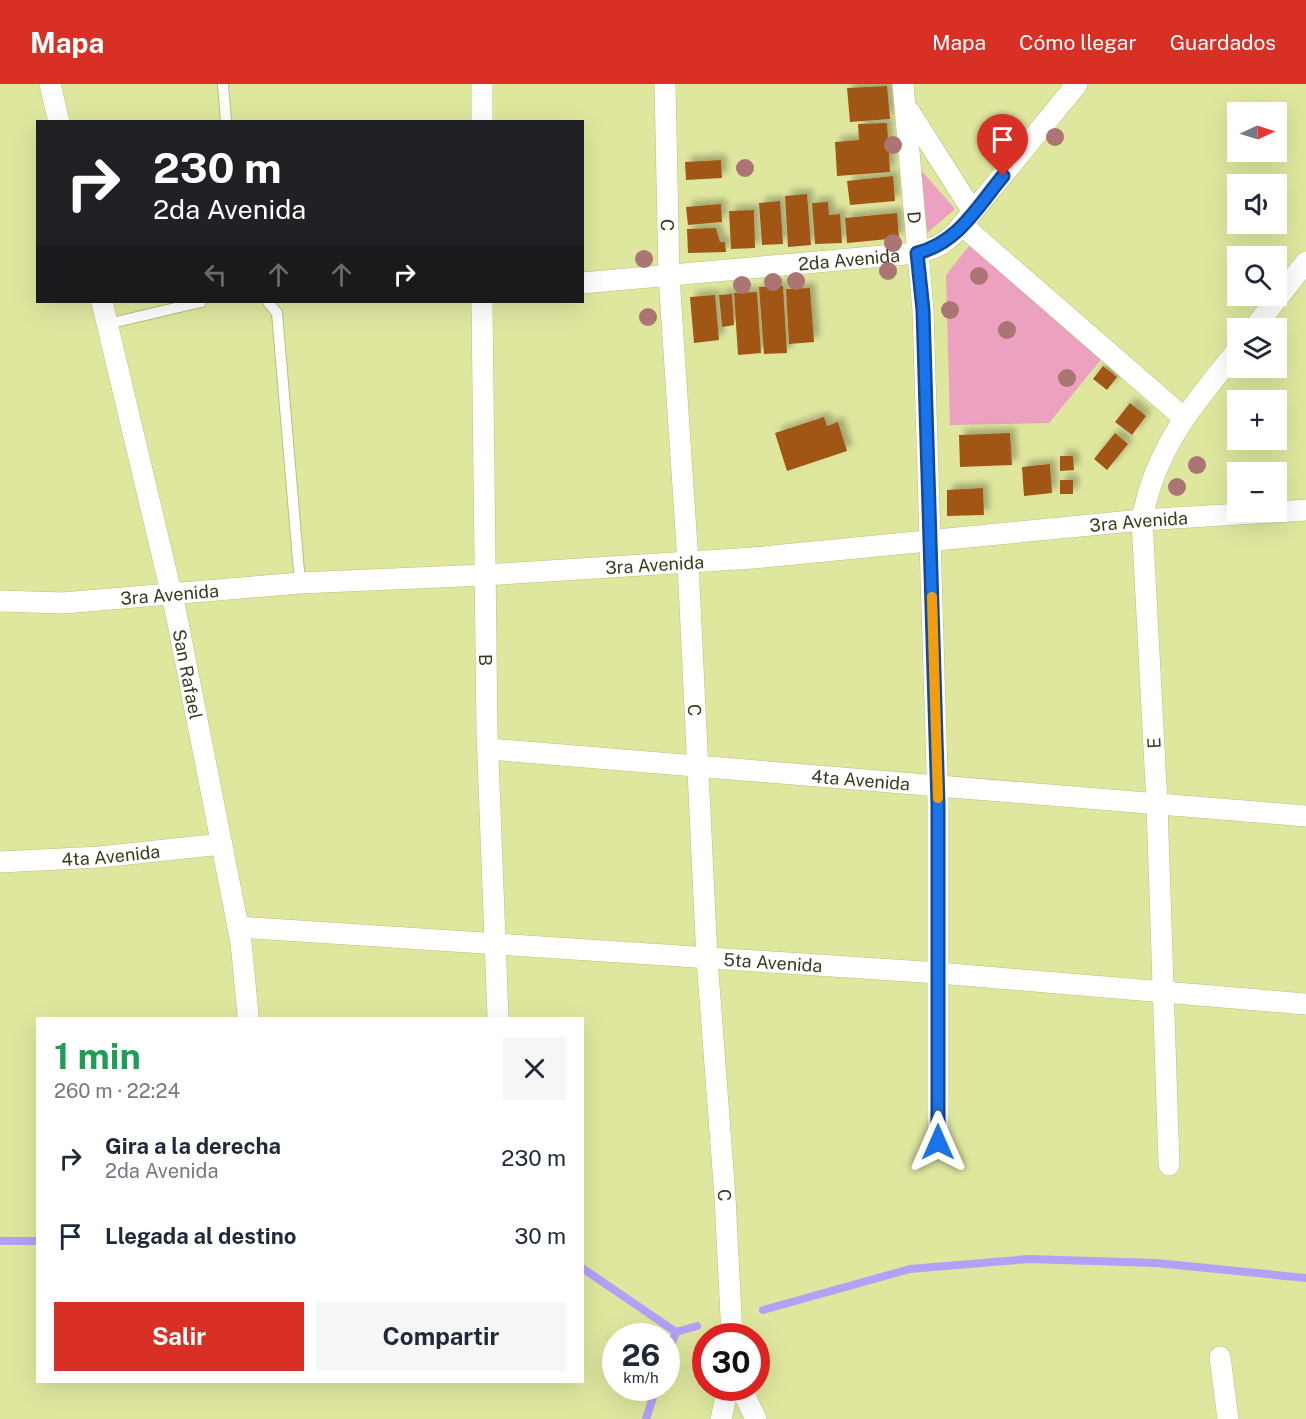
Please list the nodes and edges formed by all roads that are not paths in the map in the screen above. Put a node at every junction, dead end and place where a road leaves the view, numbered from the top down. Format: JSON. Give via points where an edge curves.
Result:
{"nodes":[{"id":1,"x":50,"y":84,"type":"edge"},
{"id":2,"x":223,"y":84,"type":"edge"},
{"id":3,"x":482,"y":84,"type":"edge"},
{"id":4,"x":665,"y":84,"type":"edge"},
{"id":5,"x":903,"y":84,"type":"edge"},
{"id":6,"x":1077,"y":84,"type":"edge"},
{"id":7,"x":907,"y":108,"type":"junction"},
{"id":8,"x":59,"y":120,"type":"edge"},
{"id":9,"x":226,"y":120,"type":"edge"},
{"id":10,"x":482,"y":120,"type":"edge"},
{"id":11,"x":968,"y":219,"type":"junction"},
{"id":12,"x":917,"y":253,"type":"junction"},
{"id":13,"x":1306,"y":262,"type":"edge"},
{"id":14,"x":669,"y":276,"type":"junction"},
{"id":15,"x":584,"y":283,"type":"edge"},
{"id":16,"x":102,"y":303,"type":"edge"},
{"id":17,"x":197,"y":303,"type":"edge"},
{"id":18,"x":269,"y":303,"type":"edge"},
{"id":19,"x":482,"y":303,"type":"edge"},
{"id":20,"x":1262,"y":318,"type":"edge"},
{"id":21,"x":107,"y":324,"type":"junction"},
{"id":22,"x":1227,"y":363,"type":"edge"},
{"id":23,"x":1184,"y":418,"type":"junction"},
{"id":24,"x":1306,"y":510,"type":"edge"},
{"id":25,"x":1142,"y":520,"type":"junction"},
{"id":26,"x":930,"y":539,"type":"junction"},
{"id":27,"x":688,"y":562,"type":"junction"},
{"id":28,"x":485,"y":575,"type":"junction"},
{"id":29,"x":300,"y":582,"type":"junction"},
{"id":30,"x":172,"y":596,"type":"junction"},
{"id":31,"x":0,"y":601,"type":"edge"},
{"id":32,"x":488,"y":749,"type":"junction"},
{"id":33,"x":696,"y":765,"type":"junction"},
{"id":34,"x":937,"y":788,"type":"junction"},
{"id":35,"x":1157,"y":804,"type":"junction"},
{"id":36,"x":1306,"y":816,"type":"edge"},
{"id":37,"x":222,"y":844,"type":"junction"},
{"id":38,"x":0,"y":862,"type":"edge"},
{"id":39,"x":238,"y":927,"type":"junction"},
{"id":40,"x":495,"y":946,"type":"junction"},
{"id":41,"x":707,"y":959,"type":"junction"},
{"id":42,"x":939,"y":973,"type":"junction"},
{"id":43,"x":1166,"y":992,"type":"junction"},
{"id":44,"x":1306,"y":1004,"type":"edge"},
{"id":45,"x":248,"y":1015,"type":"dead end"},
{"id":46,"x":498,"y":1017,"type":"edge"},
{"id":47,"x":938,"y":1142,"type":"dead end"},
{"id":48,"x":1170,"y":1165,"type":"dead end"},
{"id":49,"x":731,"y":1323,"type":"edge"},
{"id":50,"x":1220,"y":1357,"type":"dead end"},
{"id":51,"x":725,"y":1401,"type":"edge"},
{"id":52,"x":747,"y":1401,"type":"edge"},
{"id":53,"x":721,"y":1419,"type":"edge"},
{"id":54,"x":756,"y":1419,"type":"edge"},
{"id":55,"x":1228,"y":1419,"type":"edge"}],
"edges":[{"from":1,"to":8,"type":"street"},
{"from":2,"to":9,"type":"lane"},
{"from":3,"to":10,"type":"street"},
{"from":4,"to":14,"type":"street","name":"C"},
{"from":5,"to":7,"type":"street","name":"D"},
{"from":6,"to":11,"type":"street","name":"2da Avenida"},
{"from":7,"to":11,"type":"street"},
{"from":7,"to":12,"type":"street","name":"D"},
{"from":11,"to":12,"type":"street","name":"2da Avenida","via":[[950,240]]},
{"from":11,"to":23,"type":"street"},
{"from":12,"to":14,"type":"street","name":"2da Avenida"},
{"from":12,"to":26,"type":"street","name":"D","via":[[923,310]]},
{"from":13,"to":20,"type":"street"},
{"from":14,"to":15,"type":"street","name":"2da Avenida"},
{"from":14,"to":27,"type":"street","name":"C"},
{"from":16,"to":21,"type":"street","name":"San Rafael"},
{"from":17,"to":21,"type":"lane"},
{"from":18,"to":29,"type":"lane","via":[[277,313]]},
{"from":19,"to":28,"type":"street","name":"B"},
{"from":21,"to":30,"type":"street","name":"San Rafael"},
{"from":22,"to":23,"type":"street","name":"E"},
{"from":23,"to":25,"type":"street","name":"E","via":[[1148,486]]},
{"from":24,"to":25,"type":"street","name":"3ra Avenida"},
{"from":25,"to":26,"type":"street","name":"3ra Avenida"},
{"from":25,"to":35,"type":"street","name":"E"},
{"from":26,"to":27,"type":"street","name":"3ra Avenida"},
{"from":26,"to":34,"type":"street","name":"D"},
{"from":27,"to":28,"type":"street","name":"3ra Avenida"},
{"from":27,"to":33,"type":"street","name":"C"},
{"from":28,"to":29,"type":"street","name":"3ra Avenida"},
{"from":28,"to":32,"type":"street","name":"B"},
{"from":29,"to":30,"type":"street","name":"3ra Avenida"},
{"from":30,"to":31,"type":"street","name":"3ra Avenida","via":[[63,603]]},
{"from":30,"to":37,"type":"street","name":"San Rafael"},
{"from":32,"to":33,"type":"street","name":"4ta Avenida"},
{"from":32,"to":40,"type":"street","name":"B"},
{"from":33,"to":34,"type":"street","name":"4ta Avenida"},
{"from":33,"to":41,"type":"street","name":"C"},
{"from":34,"to":35,"type":"street","name":"4ta Avenida"},
{"from":34,"to":42,"type":"street","name":"D"},
{"from":35,"to":36,"type":"street","name":"4ta Avenida"},
{"from":35,"to":43,"type":"street","name":"E"},
{"from":37,"to":38,"type":"street","name":"4ta Avenida"},
{"from":37,"to":39,"type":"street","name":"San Rafael"},
{"from":39,"to":40,"type":"street","name":"5ta Avenida"},
{"from":39,"to":45,"type":"street","name":"San Rafael"},
{"from":40,"to":41,"type":"street","name":"5ta Avenida"},
{"from":40,"to":46,"type":"street","name":"B"},
{"from":41,"to":42,"type":"street","name":"5ta Avenida"},
{"from":41,"to":49,"type":"street","name":"C"},
{"from":42,"to":43,"type":"street","name":"5ta Avenida"},
{"from":42,"to":47,"type":"street","name":"D"},
{"from":43,"to":44,"type":"street","name":"5ta Avenida"},
{"from":43,"to":48,"type":"street","name":"E"},
{"from":50,"to":55,"type":"street"},
{"from":51,"to":53,"type":"street"},
{"from":52,"to":54,"type":"street"}]}
